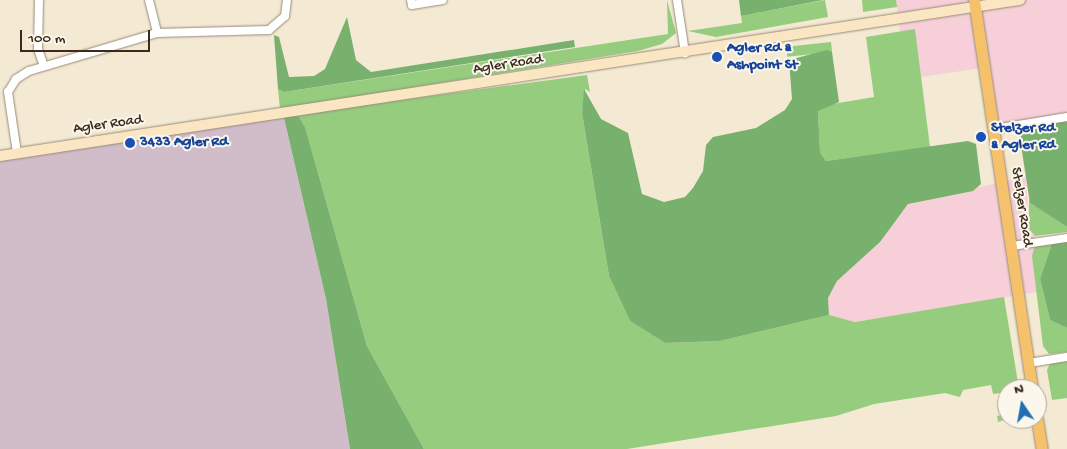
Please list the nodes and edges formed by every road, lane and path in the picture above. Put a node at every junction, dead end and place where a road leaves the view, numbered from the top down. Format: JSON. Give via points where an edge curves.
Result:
{"nodes":[{"id":1,"x":39,"y":0,"type":"edge"},
{"id":2,"x":150,"y":0,"type":"edge"},
{"id":3,"x":287,"y":0,"type":"edge"},
{"id":4,"x":411,"y":0,"type":"edge"},
{"id":5,"x":443,"y":0,"type":"edge"},
{"id":6,"x":677,"y":0,"type":"edge"},
{"id":7,"x":1020,"y":0,"type":"edge"},
{"id":8,"x":975,"y":3,"type":"edge"},
{"id":9,"x":157,"y":33,"type":"junction"},
{"id":10,"x":686,"y":53,"type":"junction"},
{"id":11,"x":44,"y":66,"type":"junction"},
{"id":12,"x":1067,"y":117,"type":"edge"},
{"id":13,"x":994,"y":128,"type":"junction"},
{"id":14,"x":17,"y":153,"type":"junction"},
{"id":15,"x":0,"y":156,"type":"edge"},
{"id":16,"x":1067,"y":238,"type":"edge"},
{"id":17,"x":1012,"y":246,"type":"junction"},
{"id":18,"x":1067,"y":357,"type":"edge"},
{"id":19,"x":1029,"y":363,"type":"junction"},
{"id":20,"x":1031,"y":379,"type":"edge"},
{"id":21,"x":1039,"y":429,"type":"edge"},
{"id":22,"x":1042,"y":449,"type":"edge"}],
"edges":[{"from":1,"to":11,"type":"street","via":[[38,49]]},
{"from":2,"to":9,"type":"street"},
{"from":3,"to":9,"type":"street","via":[[285,16],[269,30]]},
{"from":4,"to":5,"type":"street","via":[[412,5]]},
{"from":6,"to":10,"type":"street"},
{"from":7,"to":8,"type":"main road","name":"Agler Road"},
{"from":8,"to":10,"type":"main road","name":"Agler Road"},
{"from":8,"to":13,"type":"main road","name":"Stelzer Road"},
{"from":9,"to":11,"type":"street"},
{"from":10,"to":14,"type":"main road","name":"Agler Road"},
{"from":11,"to":14,"type":"street","via":[[16,79],[8,92]]},
{"from":12,"to":13,"type":"street"},
{"from":13,"to":17,"type":"main road","name":"Stelzer Road"},
{"from":14,"to":15,"type":"main road","name":"Agler Road"},
{"from":16,"to":17,"type":"street"},
{"from":17,"to":19,"type":"main road","name":"Stelzer Road"},
{"from":18,"to":19,"type":"street"},
{"from":19,"to":20,"type":"main road","name":"Stelzer Road"},
{"from":21,"to":22,"type":"main road"}]}
